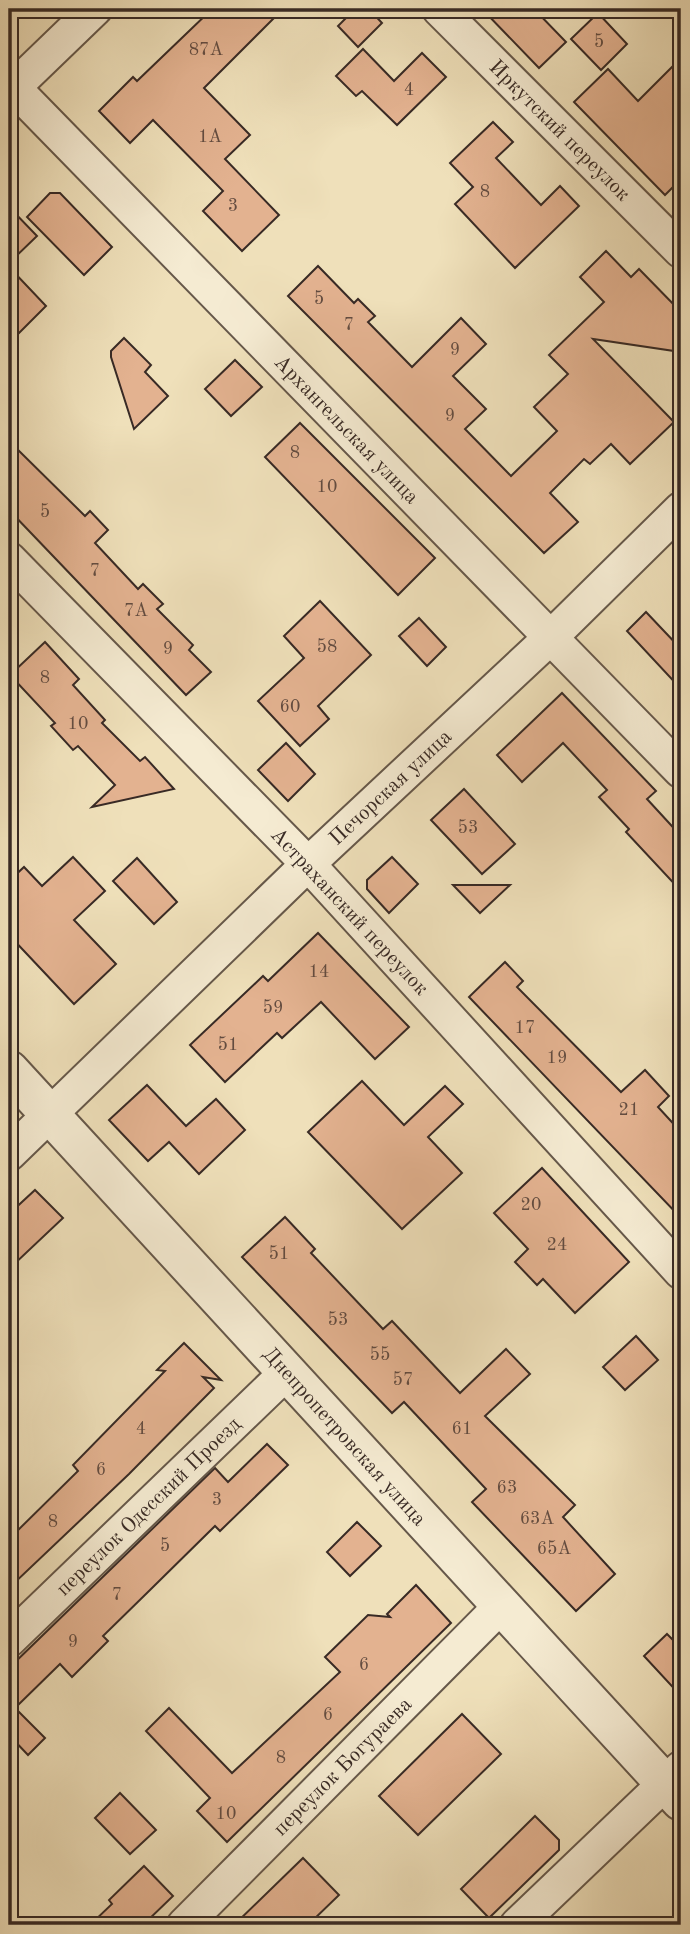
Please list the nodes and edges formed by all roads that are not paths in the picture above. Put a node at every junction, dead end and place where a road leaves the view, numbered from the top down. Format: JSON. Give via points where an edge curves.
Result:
{"nodes":[{"id":1,"x":95,"y":9,"type":"edge"},
{"id":2,"x":439,"y":9,"type":"edge"},
{"id":3,"x":11,"y":90,"type":"edge"},
{"id":4,"x":681,"y":251,"type":"edge"},
{"id":5,"x":681,"y":509,"type":"edge"},
{"id":6,"x":9,"y":559,"type":"edge"},
{"id":7,"x":551,"y":637,"type":"junction"},
{"id":8,"x":681,"y":771,"type":"edge"},
{"id":9,"x":308,"y":864,"type":"junction"},
{"id":10,"x":9,"y":1070,"type":"edge"},
{"id":11,"x":50,"y":1114,"type":"junction"},
{"id":12,"x":9,"y":1154,"type":"edge"},
{"id":13,"x":681,"y":1272,"type":"edge"},
{"id":14,"x":287,"y":1372,"type":"junction"},
{"id":15,"x":500,"y":1607,"type":"junction"},
{"id":16,"x":9,"y":1640,"type":"edge"},
{"id":17,"x":676,"y":1784,"type":"edge"},
{"id":18,"x":184,"y":1925,"type":"edge"},
{"id":19,"x":517,"y":1925,"type":"edge"}],
"edges":[{"from":1,"to":3,"type":"street"},
{"from":2,"to":4,"type":"street","name":"Иркутский переулок"},
{"from":3,"to":7,"type":"street","name":"Архангельская улица"},
{"from":5,"to":7,"type":"street","name":"Печорская улица"},
{"from":6,"to":9,"type":"street","name":"Астраханский переулок"},
{"from":7,"to":8,"type":"street","name":"Архангельская улица"},
{"from":7,"to":9,"type":"street","name":"Печорская улица"},
{"from":9,"to":11,"type":"street","name":"Печорская улица"},
{"from":9,"to":13,"type":"street","name":"Астраханский переулок"},
{"from":10,"to":11,"type":"street","name":"Днепропетровская улица"},
{"from":11,"to":12,"type":"street","name":"Печорская улица"},
{"from":11,"to":14,"type":"street","name":"Днепропетровская улица"},
{"from":14,"to":15,"type":"street","name":"Днепропетровская улица"},
{"from":14,"to":16,"type":"street","name":"переулок Одесский Проезд"},
{"from":15,"to":17,"type":"street","name":"Днепропетровская улица"},
{"from":15,"to":18,"type":"street","name":"переулок Богураева"},
{"from":17,"to":19,"type":"street"}]}
